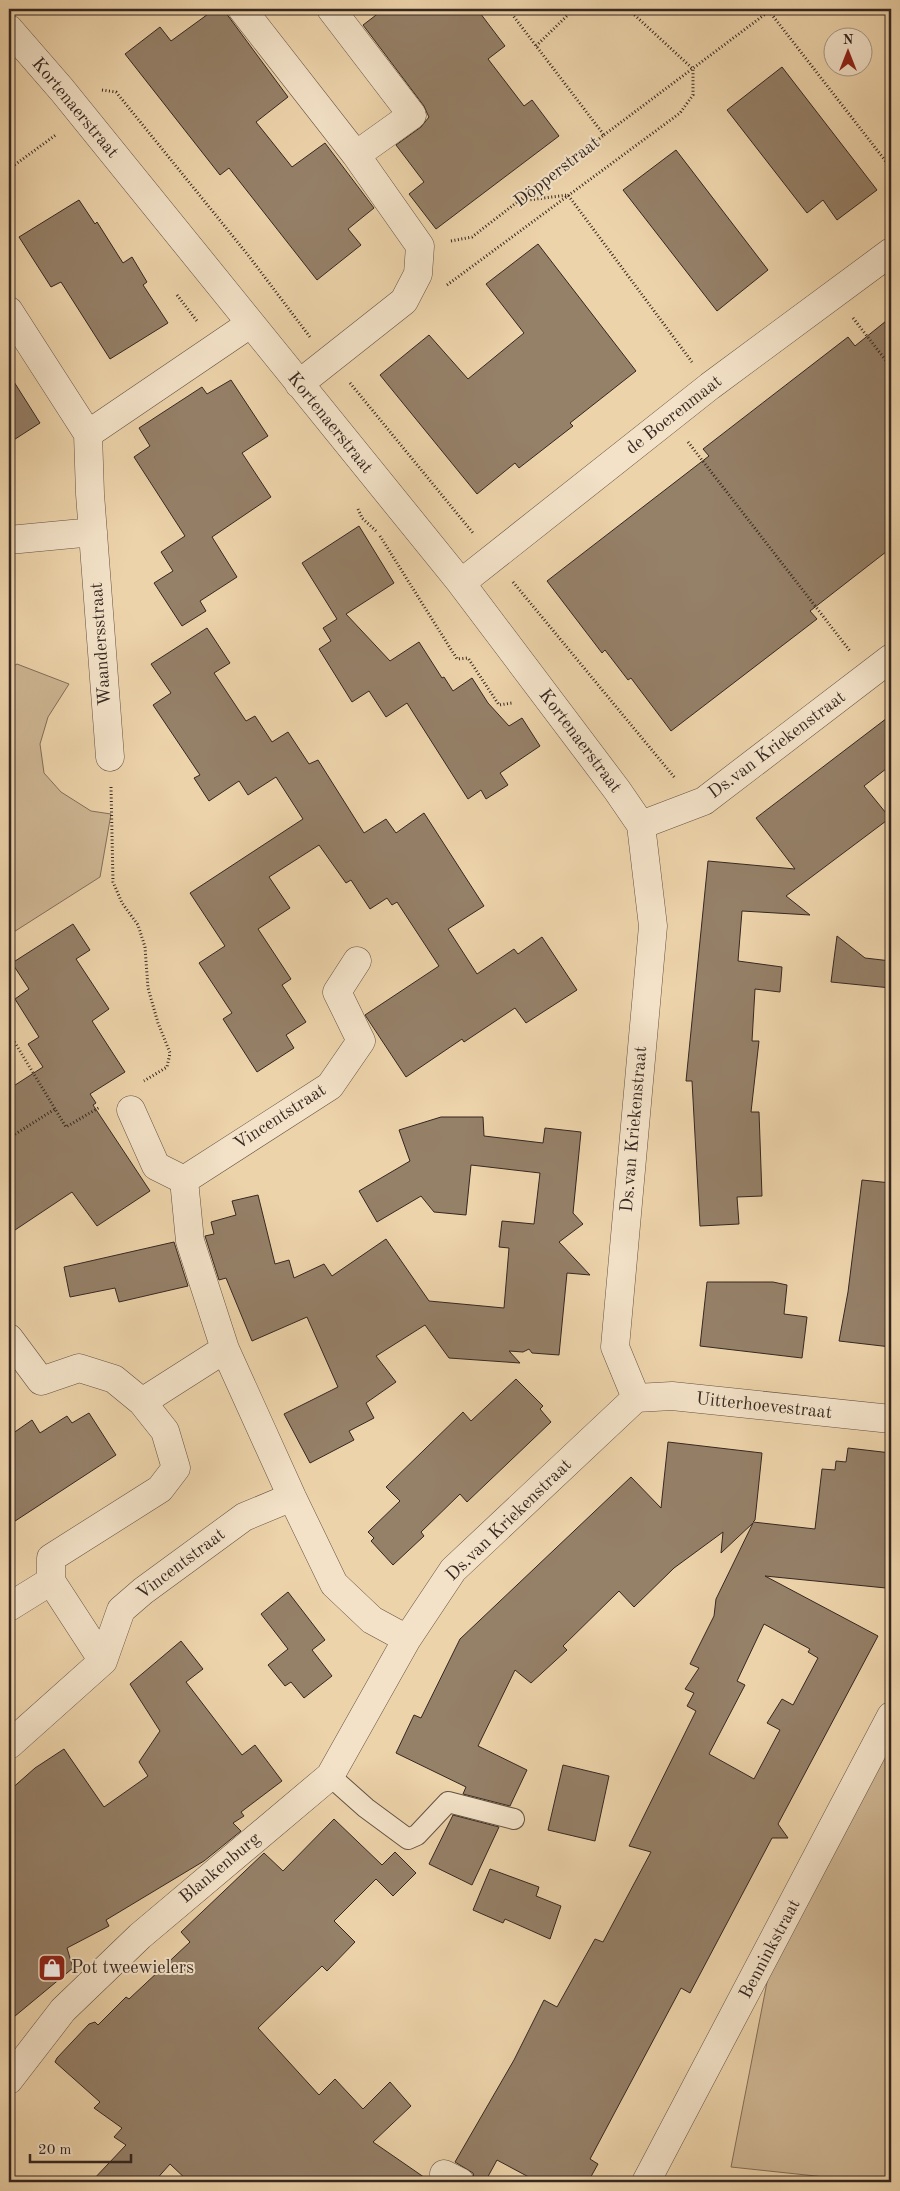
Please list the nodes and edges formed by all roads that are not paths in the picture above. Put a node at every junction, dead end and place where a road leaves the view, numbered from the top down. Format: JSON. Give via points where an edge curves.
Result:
{"nodes":[{"id":1,"x":242,"y":9,"type":"edge"},
{"id":2,"x":330,"y":9,"type":"edge"},
{"id":3,"x":9,"y":29,"type":"edge"},
{"id":4,"x":356,"y":155,"type":"junction"},
{"id":5,"x":891,"y":252,"type":"edge"},
{"id":6,"x":9,"y":311,"type":"edge"},
{"id":7,"x":250,"y":324,"type":"junction"},
{"id":8,"x":299,"y":384,"type":"junction"},
{"id":9,"x":88,"y":434,"type":"junction"},
{"id":10,"x":93,"y":532,"type":"junction"},
{"id":11,"x":9,"y":540,"type":"edge"},
{"id":12,"x":461,"y":583,"type":"junction"},
{"id":13,"x":891,"y":658,"type":"edge"},
{"id":14,"x":110,"y":756,"type":"road end"},
{"id":15,"x":641,"y":825,"type":"junction"},
{"id":16,"x":357,"y":961,"type":"dead end"},
{"id":17,"x":130,"y":1101,"type":"road end"},
{"id":18,"x":184,"y":1180,"type":"junction"},
{"id":19,"x":9,"y":1338,"type":"edge"},
{"id":20,"x":225,"y":1349,"type":"junction"},
{"id":21,"x":636,"y":1398,"type":"junction"},
{"id":22,"x":142,"y":1402,"type":"junction"},
{"id":23,"x":891,"y":1419,"type":"edge"},
{"id":24,"x":292,"y":1498,"type":"junction"},
{"id":25,"x":51,"y":1581,"type":"junction"},
{"id":26,"x":9,"y":1607,"type":"edge"},
{"id":27,"x":407,"y":1639,"type":"junction"},
{"id":28,"x":103,"y":1662,"type":"junction"},
{"id":29,"x":891,"y":1716,"type":"edge"},
{"id":30,"x":9,"y":1744,"type":"edge"},
{"id":31,"x":330,"y":1776,"type":"junction"},
{"id":32,"x":514,"y":1819,"type":"dead end"},
{"id":33,"x":9,"y":2080,"type":"edge"},
{"id":34,"x":646,"y":2182,"type":"edge"}],
"edges":[{"from":1,"to":4,"type":"street"},
{"from":2,"to":4,"type":"street","via":[[412,115]]},
{"from":3,"to":7,"type":"street","name":"Kortenaerstraat"},
{"from":4,"to":8,"type":"street","via":[[420,246],[418,274],[404,301]]},
{"from":5,"to":12,"type":"street","name":"de Boerenmaat","via":[[710,386]]},
{"from":6,"to":9,"type":"street","name":"Waandersstraat"},
{"from":7,"to":8,"type":"street","name":"Kortenaerstraat"},
{"from":7,"to":9,"type":"street"},
{"from":8,"to":12,"type":"street","name":"Kortenaerstraat"},
{"from":9,"to":10,"type":"street","name":"Waandersstraat"},
{"from":10,"to":11,"type":"street"},
{"from":10,"to":14,"type":"street","name":"Waandersstraat"},
{"from":12,"to":15,"type":"street","name":"Kortenaerstraat"},
{"from":13,"to":15,"type":"street","name":"Ds.van Kriekenstraat","via":[[704,801]]},
{"from":15,"to":21,"type":"street","name":"Ds.van Kriekenstraat","via":[[653,926],[615,1347]]},
{"from":16,"to":18,"type":"street","name":"Vincentstraat","via":[[337,992],[361,1041],[330,1086]]},
{"from":17,"to":18,"type":"street","via":[[156,1166]]},
{"from":18,"to":20,"type":"street","via":[[190,1241]]},
{"from":19,"to":22,"type":"street","via":[[41,1381],[80,1368],[114,1380]]},
{"from":20,"to":22,"type":"street"},
{"from":20,"to":24,"type":"street"},
{"from":21,"to":23,"type":"street","name":"Uitterhoevestraat","via":[[672,1396]]},
{"from":21,"to":27,"type":"street","name":"Ds.van Kriekenstraat","via":[[453,1570]]},
{"from":22,"to":25,"type":"street","via":[[166,1431],[176,1468],[160,1489],[52,1558]]},
{"from":24,"to":27,"type":"street","via":[[334,1584],[372,1620]]},
{"from":24,"to":28,"type":"street","name":"Vincentstraat","via":[[244,1517],[121,1610]]},
{"from":25,"to":26,"type":"street"},
{"from":25,"to":28,"type":"street"},
{"from":27,"to":31,"type":"street","name":"Blankenburg"},
{"from":28,"to":30,"type":"street","name":"Vincentstraat"},
{"from":29,"to":34,"type":"street","name":"Benninkstraat"},
{"from":31,"to":32,"type":"lane","via":[[408,1839],[448,1802]]},
{"from":31,"to":33,"type":"street","name":"Blankenburg","via":[[140,1936],[63,2010]]}]}
